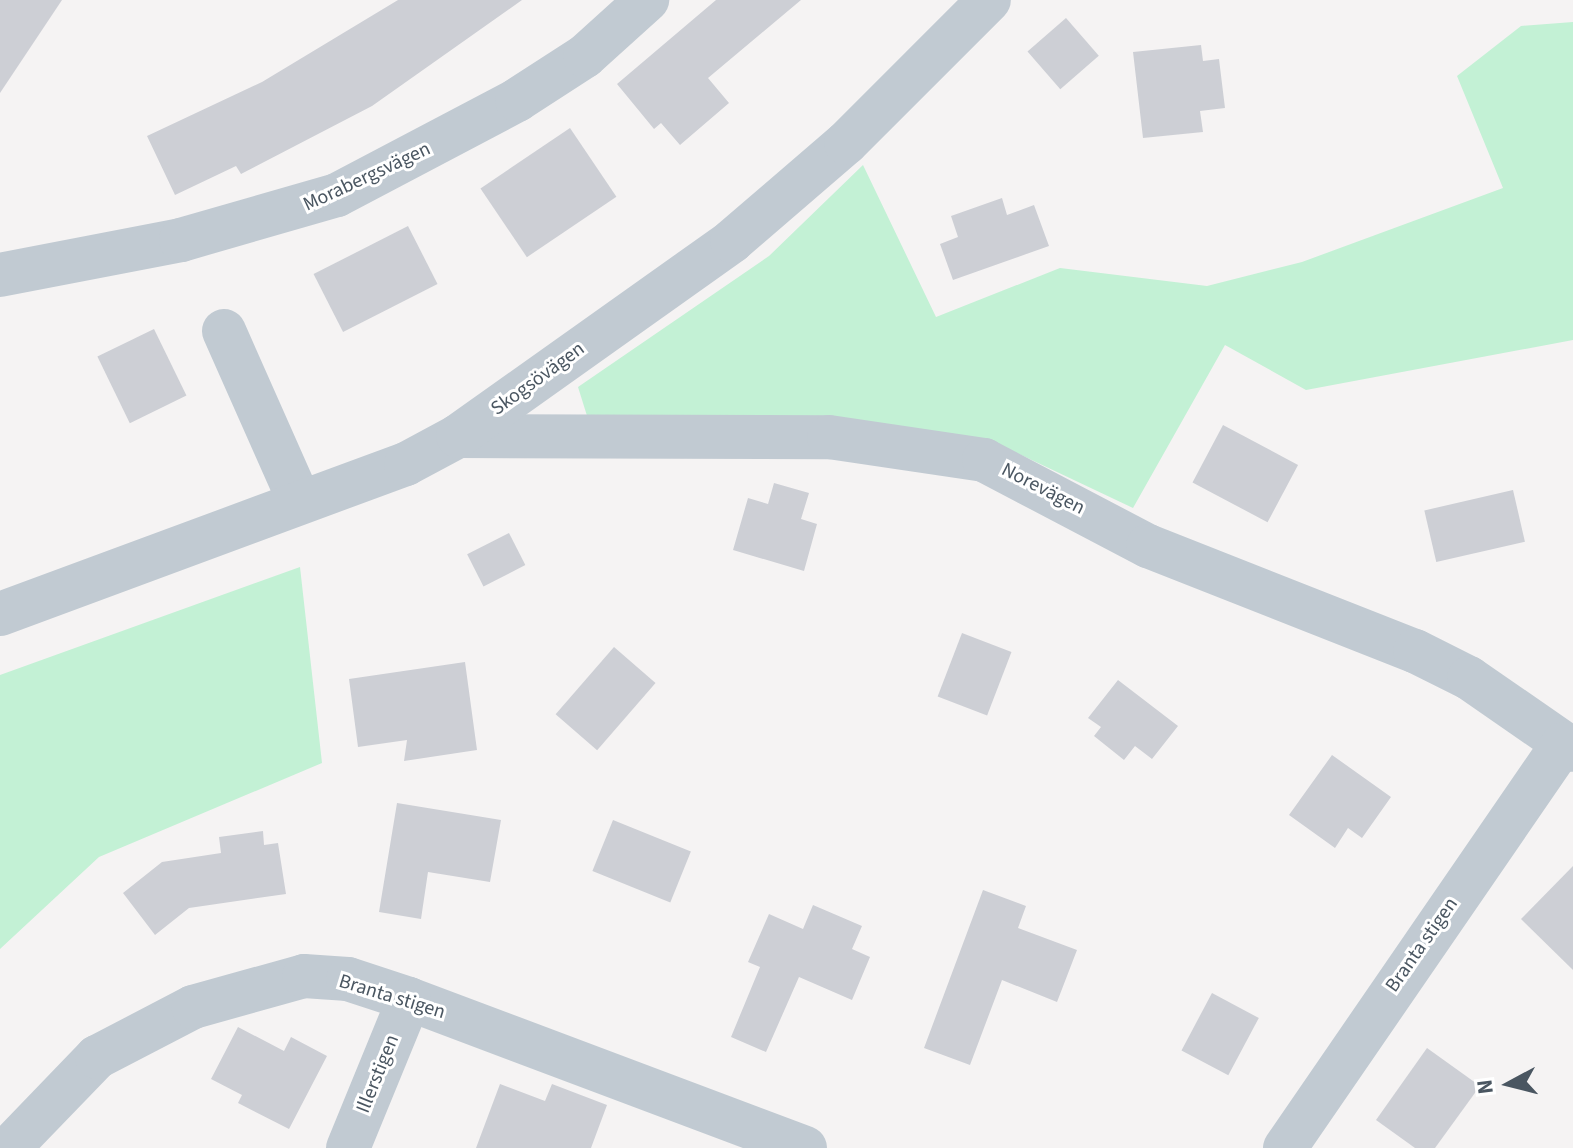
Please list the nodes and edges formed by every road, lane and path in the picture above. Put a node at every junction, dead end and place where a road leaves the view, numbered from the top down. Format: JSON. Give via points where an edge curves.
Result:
{"nodes":[{"id":1,"x":647,"y":0,"type":"edge"},
{"id":2,"x":989,"y":0,"type":"edge"},
{"id":3,"x":0,"y":275,"type":"edge"},
{"id":4,"x":224,"y":331,"type":"dead end"},
{"id":5,"x":458,"y":436,"type":"junction"},
{"id":6,"x":299,"y":500,"type":"junction"},
{"id":7,"x":0,"y":614,"type":"edge"},
{"id":8,"x":1568,"y":747,"type":"edge"},
{"id":9,"x":409,"y":999,"type":"junction"},
{"id":10,"x":9,"y":1148,"type":"edge"},
{"id":11,"x":348,"y":1148,"type":"edge"},
{"id":12,"x":805,"y":1148,"type":"edge"},
{"id":13,"x":1285,"y":1148,"type":"edge"}],
"edges":[{"from":1,"to":3,"type":"street","name":"Morabergsvägen","via":[[585,56],[517,100],[337,195],[181,240]]},
{"from":2,"to":5,"type":"street","name":"Skogsövägen","via":[[846,143],[732,241]]},
{"from":4,"to":6,"type":"street"},
{"from":5,"to":6,"type":"street","name":"Skogsövägen","via":[[406,464]]},
{"from":5,"to":8,"type":"street","name":"Norevägen","via":[[829,437],[984,460],[1148,546],[1415,651],[1469,678]]},
{"from":6,"to":7,"type":"street","name":"Skogsövägen"},
{"from":8,"to":13,"type":"street","name":"Branta stigen"},
{"from":9,"to":10,"type":"street","name":"Branta stigen","via":[[348,979],[304,976],[193,1007],[97,1057]]},
{"from":9,"to":11,"type":"street","name":"Illerstigen"},
{"from":9,"to":12,"type":"street","name":"Branta stigen"}]}
